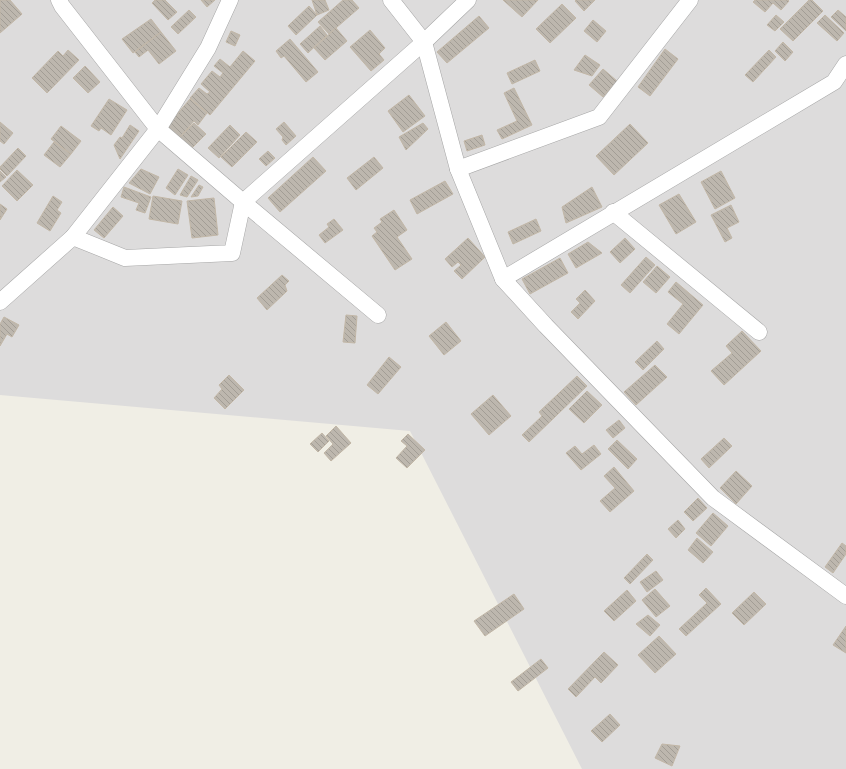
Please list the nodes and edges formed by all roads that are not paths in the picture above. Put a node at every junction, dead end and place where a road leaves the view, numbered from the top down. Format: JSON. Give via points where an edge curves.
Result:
{"nodes":[{"id":1,"x":59,"y":0,"type":"edge"},
{"id":2,"x":230,"y":0,"type":"edge"},
{"id":3,"x":391,"y":0,"type":"edge"},
{"id":4,"x":468,"y":0,"type":"edge"},
{"id":5,"x":690,"y":0,"type":"edge"},
{"id":6,"x":424,"y":42,"type":"junction"},
{"id":7,"x":846,"y":64,"type":"edge"},
{"id":8,"x":158,"y":129,"type":"junction"},
{"id":9,"x":458,"y":169,"type":"junction"},
{"id":10,"x":243,"y":202,"type":"junction"},
{"id":11,"x":613,"y":212,"type":"junction"},
{"id":12,"x":73,"y":237,"type":"junction"},
{"id":13,"x":502,"y":279,"type":"junction"},
{"id":14,"x":0,"y":302,"type":"edge"},
{"id":15,"x":378,"y":315,"type":"dead end"},
{"id":16,"x":759,"y":332,"type":"dead end"},
{"id":17,"x":846,"y":596,"type":"edge"}],
"edges":[{"from":1,"to":8,"type":"street"},
{"from":2,"to":8,"type":"street","via":[[208,48]]},
{"from":3,"to":6,"type":"street"},
{"from":4,"to":6,"type":"street"},
{"from":5,"to":9,"type":"street","via":[[599,117]]},
{"from":6,"to":9,"type":"street"},
{"from":6,"to":10,"type":"street"},
{"from":7,"to":11,"type":"street","via":[[834,82]]},
{"from":8,"to":10,"type":"street"},
{"from":8,"to":12,"type":"street"},
{"from":9,"to":13,"type":"street"},
{"from":10,"to":12,"type":"street","via":[[232,253],[125,258]]},
{"from":10,"to":15,"type":"street"},
{"from":11,"to":13,"type":"street"},
{"from":11,"to":16,"type":"street"},
{"from":12,"to":14,"type":"street"},
{"from":13,"to":17,"type":"street","via":[[713,498]]}]}
